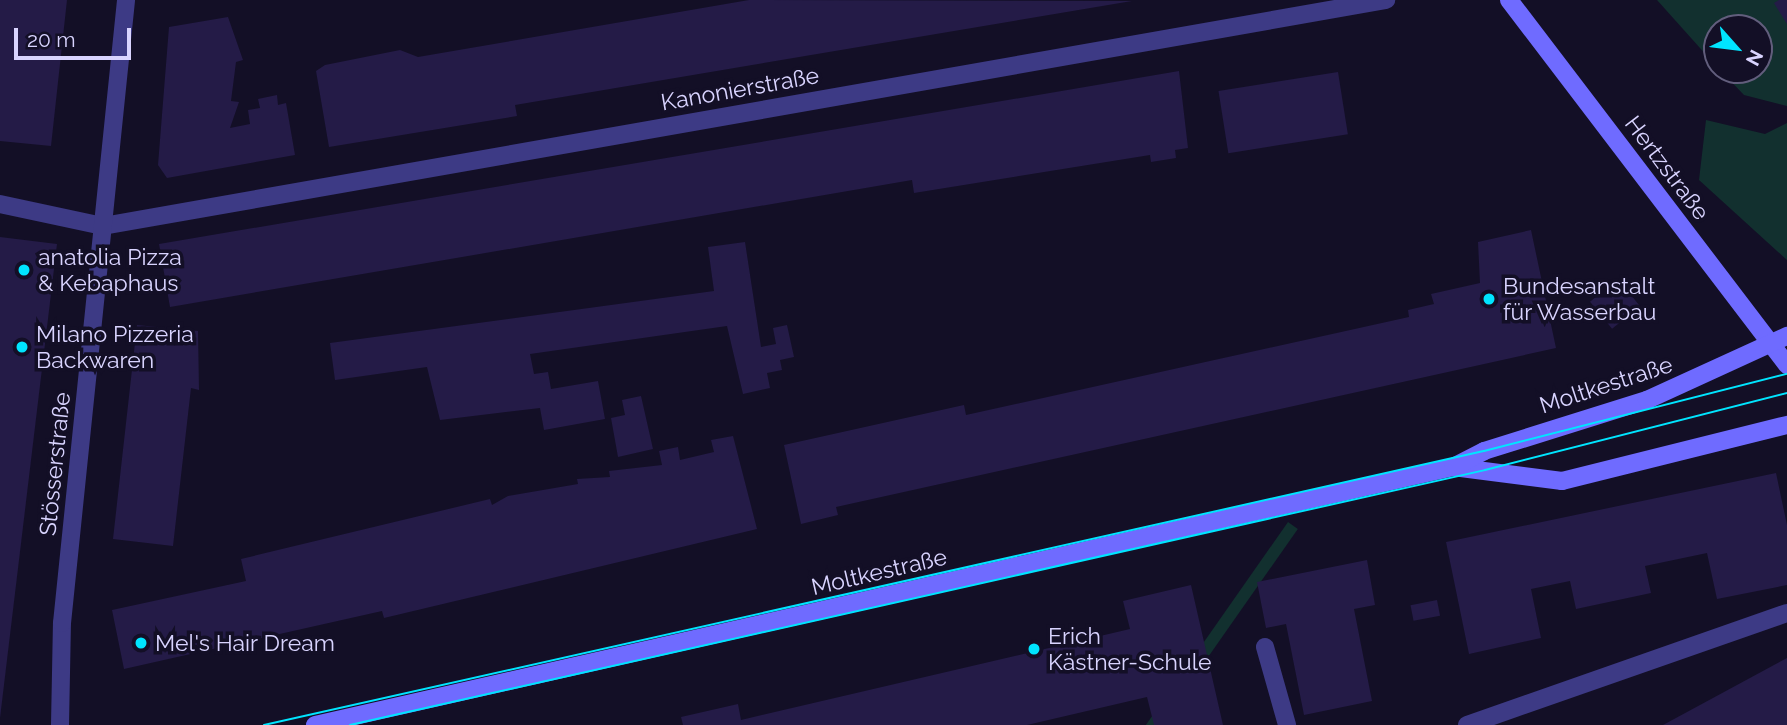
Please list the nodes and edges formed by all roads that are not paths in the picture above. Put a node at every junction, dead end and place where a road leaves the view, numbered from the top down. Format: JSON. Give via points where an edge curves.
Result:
{"nodes":[{"id":1,"x":126,"y":0,"type":"edge"},
{"id":2,"x":1386,"y":0,"type":"edge"},
{"id":3,"x":1509,"y":0,"type":"edge"},
{"id":4,"x":0,"y":204,"type":"edge"},
{"id":5,"x":103,"y":226,"type":"junction"},
{"id":6,"x":1779,"y":340,"type":"edge"},
{"id":7,"x":1787,"y":365,"type":"edge"},
{"id":8,"x":1787,"y":425,"type":"edge"},
{"id":9,"x":1453,"y":467,"type":"junction"},
{"id":10,"x":1787,"y":613,"type":"edge"},
{"id":11,"x":1265,"y":647,"type":"dead end"},
{"id":12,"x":1493,"y":720,"type":"edge"},
{"id":13,"x":60,"y":725,"type":"edge"},
{"id":14,"x":315,"y":725,"type":"edge"},
{"id":15,"x":1287,"y":725,"type":"edge"},
{"id":16,"x":1467,"y":725,"type":"edge"}],
"edges":[{"from":1,"to":5,"type":"street","name":"Stösserstraße"},
{"from":2,"to":5,"type":"street","name":"Kanonierstraße"},
{"from":3,"to":6,"type":"main road","name":"Hertzstraße"},
{"from":4,"to":5,"type":"street"},
{"from":5,"to":13,"type":"street","name":"Stösserstraße","via":[[62,623]]},
{"from":6,"to":7,"type":"main road","name":"Hertzstraße"},
{"from":6,"to":9,"type":"main road","name":"Moltkestraße","via":[[1647,400],[1484,451]]},
{"from":8,"to":9,"type":"main road","name":"Moltkestraße","via":[[1562,481]]},
{"from":9,"to":14,"type":"main road","name":"Moltkestraße"},
{"from":10,"to":12,"type":"street"},
{"from":11,"to":15,"type":"street"},
{"from":12,"to":16,"type":"street"}]}
